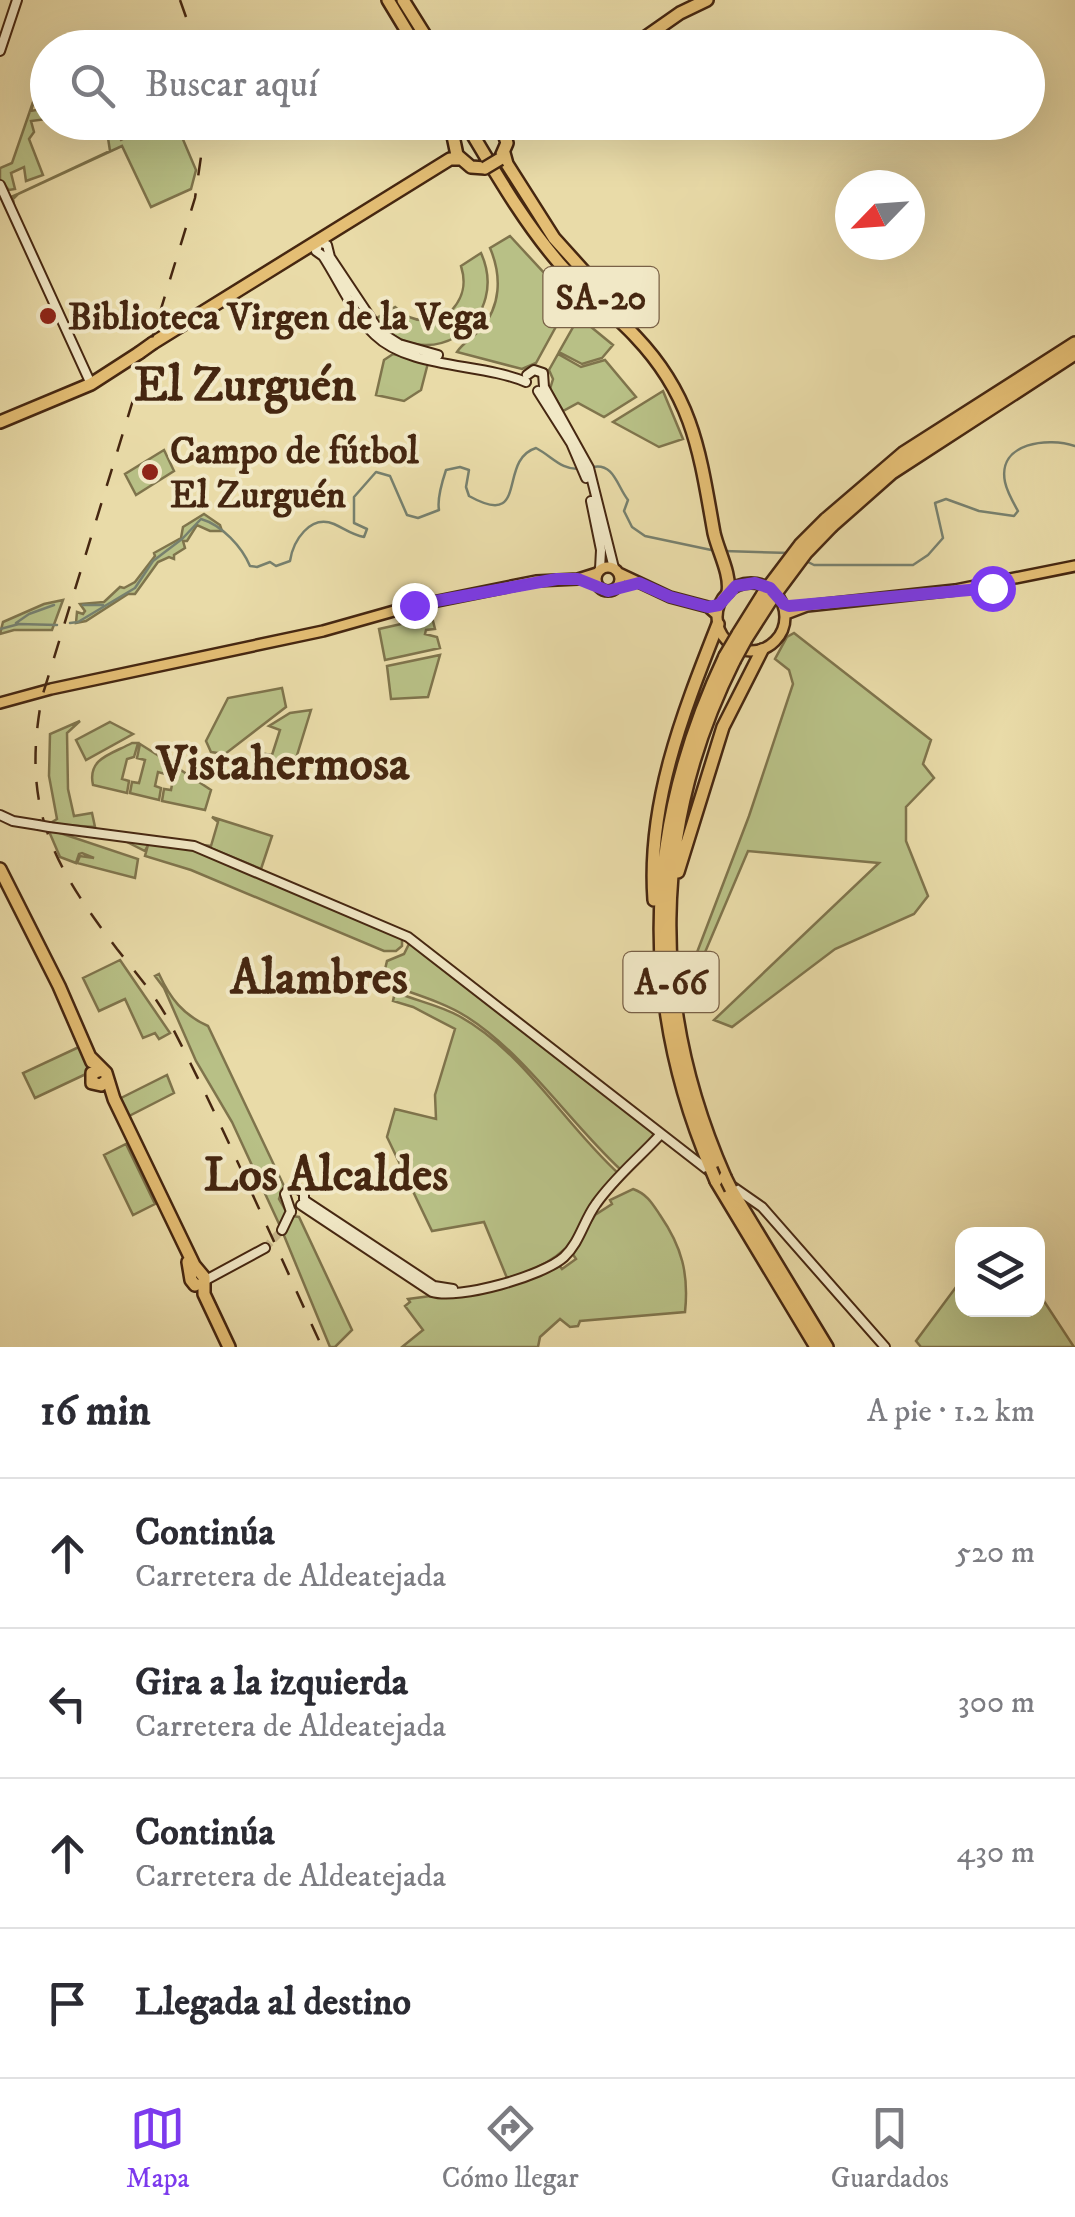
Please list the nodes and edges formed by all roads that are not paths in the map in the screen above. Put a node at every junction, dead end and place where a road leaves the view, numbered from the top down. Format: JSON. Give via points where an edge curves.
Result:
{"nodes":[{"id":1,"x":21,"y":0,"type":"edge"},
{"id":2,"x":384,"y":0,"type":"edge"},
{"id":3,"x":400,"y":0,"type":"edge"},
{"id":4,"x":706,"y":0,"type":"edge"},
{"id":5,"x":676,"y":10,"type":"junction"},
{"id":6,"x":403,"y":30,"type":"edge"},
{"id":7,"x":419,"y":30,"type":"edge"},
{"id":8,"x":651,"y":30,"type":"edge"},
{"id":9,"x":654,"y":30,"type":"edge"},
{"id":10,"x":658,"y":30,"type":"edge"},
{"id":11,"x":0,"y":51,"type":"edge"},
{"id":12,"x":457,"y":140,"type":"edge"},
{"id":13,"x":469,"y":140,"type":"edge"},
{"id":14,"x":484,"y":140,"type":"edge"},
{"id":15,"x":504,"y":140,"type":"edge"},
{"id":16,"x":456,"y":154,"type":"junction"},
{"id":17,"x":502,"y":156,"type":"junction"},
{"id":18,"x":483,"y":168,"type":"junction"},
{"id":19,"x":0,"y":185,"type":"edge"},
{"id":20,"x":324,"y":242,"type":"junction"},
{"id":21,"x":291,"y":254,"type":"junction"},
{"id":22,"x":620,"y":317,"type":"junction"},
{"id":23,"x":153,"y":342,"type":"junction"},
{"id":24,"x":1075,"y":343,"type":"edge"},
{"id":25,"x":1075,"y":354,"type":"edge"},
{"id":26,"x":87,"y":378,"type":"junction"},
{"id":27,"x":526,"y":378,"type":"junction"},
{"id":28,"x":541,"y":389,"type":"junction"},
{"id":29,"x":0,"y":419,"type":"edge"},
{"id":30,"x":829,"y":523,"type":"junction"},
{"id":31,"x":721,"y":550,"type":"junction"},
{"id":32,"x":606,"y":563,"type":"junction"},
{"id":33,"x":1075,"y":569,"type":"edge"},
{"id":34,"x":1063,"y":572,"type":"junction"},
{"id":35,"x":1026,"y":577,"type":"junction"},
{"id":36,"x":1039,"y":578,"type":"junction"},
{"id":37,"x":578,"y":579,"type":"junction"},
{"id":38,"x":639,"y":583,"type":"junction"},
{"id":39,"x":742,"y":584,"type":"junction"},
{"id":40,"x":598,"y":585,"type":"junction"},
{"id":41,"x":618,"y":586,"type":"junction"},
{"id":42,"x":955,"y":590,"type":"junction"},
{"id":43,"x":728,"y":592,"type":"junction"},
{"id":44,"x":471,"y":594,"type":"junction"},
{"id":45,"x":454,"y":597,"type":"junction"},
{"id":46,"x":776,"y":603,"type":"junction"},
{"id":47,"x":414,"y":605,"type":"junction"},
{"id":48,"x":433,"y":605,"type":"junction"},
{"id":49,"x":399,"y":610,"type":"junction"},
{"id":50,"x":718,"y":615,"type":"junction"},
{"id":51,"x":343,"y":626,"type":"junction"},
{"id":52,"x":268,"y":646,"type":"junction"},
{"id":53,"x":248,"y":647,"type":"junction"},
{"id":54,"x":762,"y":650,"type":"junction"},
{"id":55,"x":212,"y":655,"type":"junction"},
{"id":56,"x":729,"y":659,"type":"junction"},
{"id":57,"x":0,"y":703,"type":"edge"},
{"id":58,"x":0,"y":814,"type":"edge"},
{"id":59,"x":2,"y":875,"type":"edge"},
{"id":60,"x":663,"y":998,"type":"junction"},
{"id":61,"x":676,"y":1021,"type":"junction"},
{"id":62,"x":660,"y":1135,"type":"junction"},
{"id":63,"x":721,"y":1179,"type":"junction"},
{"id":64,"x":282,"y":1230,"type":"tunnel mouth"},
{"id":65,"x":264,"y":1248,"type":"tunnel mouth"},
{"id":66,"x":201,"y":1280,"type":"junction"},
{"id":67,"x":230,"y":1347,"type":"edge"},
{"id":68,"x":816,"y":1347,"type":"edge"},
{"id":69,"x":827,"y":1347,"type":"edge"},
{"id":70,"x":885,"y":1347,"type":"edge"}],
"edges":[{"from":1,"to":11,"type":"main road"},
{"from":2,"to":6,"type":"highway"},
{"from":3,"to":7,"type":"highway"},
{"from":4,"to":5,"type":"highway"},
{"from":4,"to":10,"type":"highway"},
{"from":5,"to":8,"type":"highway"},
{"from":5,"to":9,"type":"highway"},
{"from":12,"to":16,"type":"highway"},
{"from":13,"to":22,"type":"highway","number":"SA-20","via":[[571,276]]},
{"from":14,"to":22,"type":"highway","number":"SA-20","via":[[548,242]]},
{"from":15,"to":17,"type":"highway"},
{"from":16,"to":18,"type":"highway"},
{"from":16,"to":20,"type":"highway"},
{"from":17,"to":18,"type":"highway","bridge":true},
{"from":17,"to":22,"type":"highway","via":[[554,238]]},
{"from":18,"to":22,"type":"highway","via":[[546,257]]},
{"from":19,"to":26,"type":"main road"},
{"from":20,"to":21,"type":"highway"},
{"from":20,"to":21,"type":"main road"},
{"from":20,"to":23,"type":"highway"},
{"from":20,"to":27,"type":"main road","via":[[366,326],[383,342]]},
{"from":21,"to":23,"type":"highway"},
{"from":22,"to":31,"type":"highway","number":"SA-20","via":[[676,392],[699,446]]},
{"from":23,"to":26,"type":"highway","bridge":true},
{"from":24,"to":30,"type":"highway","number":"A-66","via":[[903,453]]},
{"from":25,"to":30,"type":"highway","number":"A-66","via":[[892,472]]},
{"from":26,"to":29,"type":"highway"},
{"from":27,"to":28,"type":"main road","via":[[530,389]]},
{"from":27,"to":28,"type":"main road","via":[[534,370],[543,373]]},
{"from":28,"to":32,"type":"main road","via":[[582,457]]},
{"from":30,"to":46,"type":"highway","number":"A-66","bridge":true},
{"from":31,"to":39,"type":"highway","number":"SA-20"},
{"from":31,"to":43,"type":"highway","number":"SA-20"},
{"from":32,"to":37,"type":"main road"},
{"from":32,"to":38,"type":"main road"},
{"from":32,"to":40,"type":"main road"},
{"from":32,"to":41,"type":"main road"},
{"from":33,"to":34,"type":"main road"},
{"from":33,"to":35,"type":"main road"},
{"from":33,"to":36,"type":"main road"},
{"from":34,"to":35,"type":"main road"},
{"from":34,"to":36,"type":"main road"},
{"from":35,"to":42,"type":"main road"},
{"from":36,"to":42,"type":"main road"},
{"from":37,"to":40,"type":"main road"},
{"from":37,"to":44,"type":"main road"},
{"from":38,"to":41,"type":"main road"},
{"from":38,"to":50,"type":"main road"},
{"from":39,"to":43,"type":"main road"},
{"from":39,"to":46,"type":"main road","via":[[765,585]]},
{"from":40,"to":41,"type":"main road","via":[[608,591]]},
{"from":42,"to":46,"type":"main road","via":[[807,606]]},
{"from":43,"to":50,"type":"main road"},
{"from":44,"to":45,"type":"main road"},
{"from":44,"to":48,"type":"main road"},
{"from":45,"to":47,"type":"main road"},
{"from":45,"to":48,"type":"main road"},
{"from":46,"to":54,"type":"main road","via":[[780,636]]},
{"from":46,"to":56,"type":"highway","number":"A-66","bridge":true},
{"from":47,"to":48,"type":"main road"},
{"from":47,"to":49,"type":"main road"},
{"from":48,"to":49,"type":"main road"},
{"from":49,"to":51,"type":"main road"},
{"from":50,"to":54,"type":"main road","via":[[735,648]]},
{"from":50,"to":60,"type":"highway","via":[[656,816],[653,880]]},
{"from":51,"to":52,"type":"main road"},
{"from":51,"to":53,"type":"main road"},
{"from":52,"to":53,"type":"main road"},
{"from":52,"to":55,"type":"main road"},
{"from":53,"to":55,"type":"main road"},
{"from":54,"to":61,"type":"highway","via":[[723,727],[681,858],[672,908]]},
{"from":55,"to":57,"type":"main road"},
{"from":56,"to":60,"type":"highway","number":"A-66","via":[[695,724],[668,832],[660,898]]},
{"from":56,"to":61,"type":"highway","number":"A-66","via":[[677,832],[669,916]]},
{"from":58,"to":62,"type":"main road","bridge":true,"via":[[14,822],[194,846],[408,937]]},
{"from":59,"to":66,"type":"highway"},
{"from":60,"to":63,"type":"highway","number":"A-66","via":[[682,1092]]},
{"from":61,"to":63,"type":"highway","number":"A-66"},
{"from":62,"to":64,"type":"main road","via":[[598,1202],[565,1256],[508,1281],[438,1288],[296,1206]]},
{"from":62,"to":70,"type":"main road","via":[[762,1207]]},
{"from":63,"to":68,"type":"highway","number":"A-66"},
{"from":63,"to":69,"type":"highway","number":"A-66"},
{"from":65,"to":66,"type":"main road"},
{"from":66,"to":67,"type":"highway"}]}
